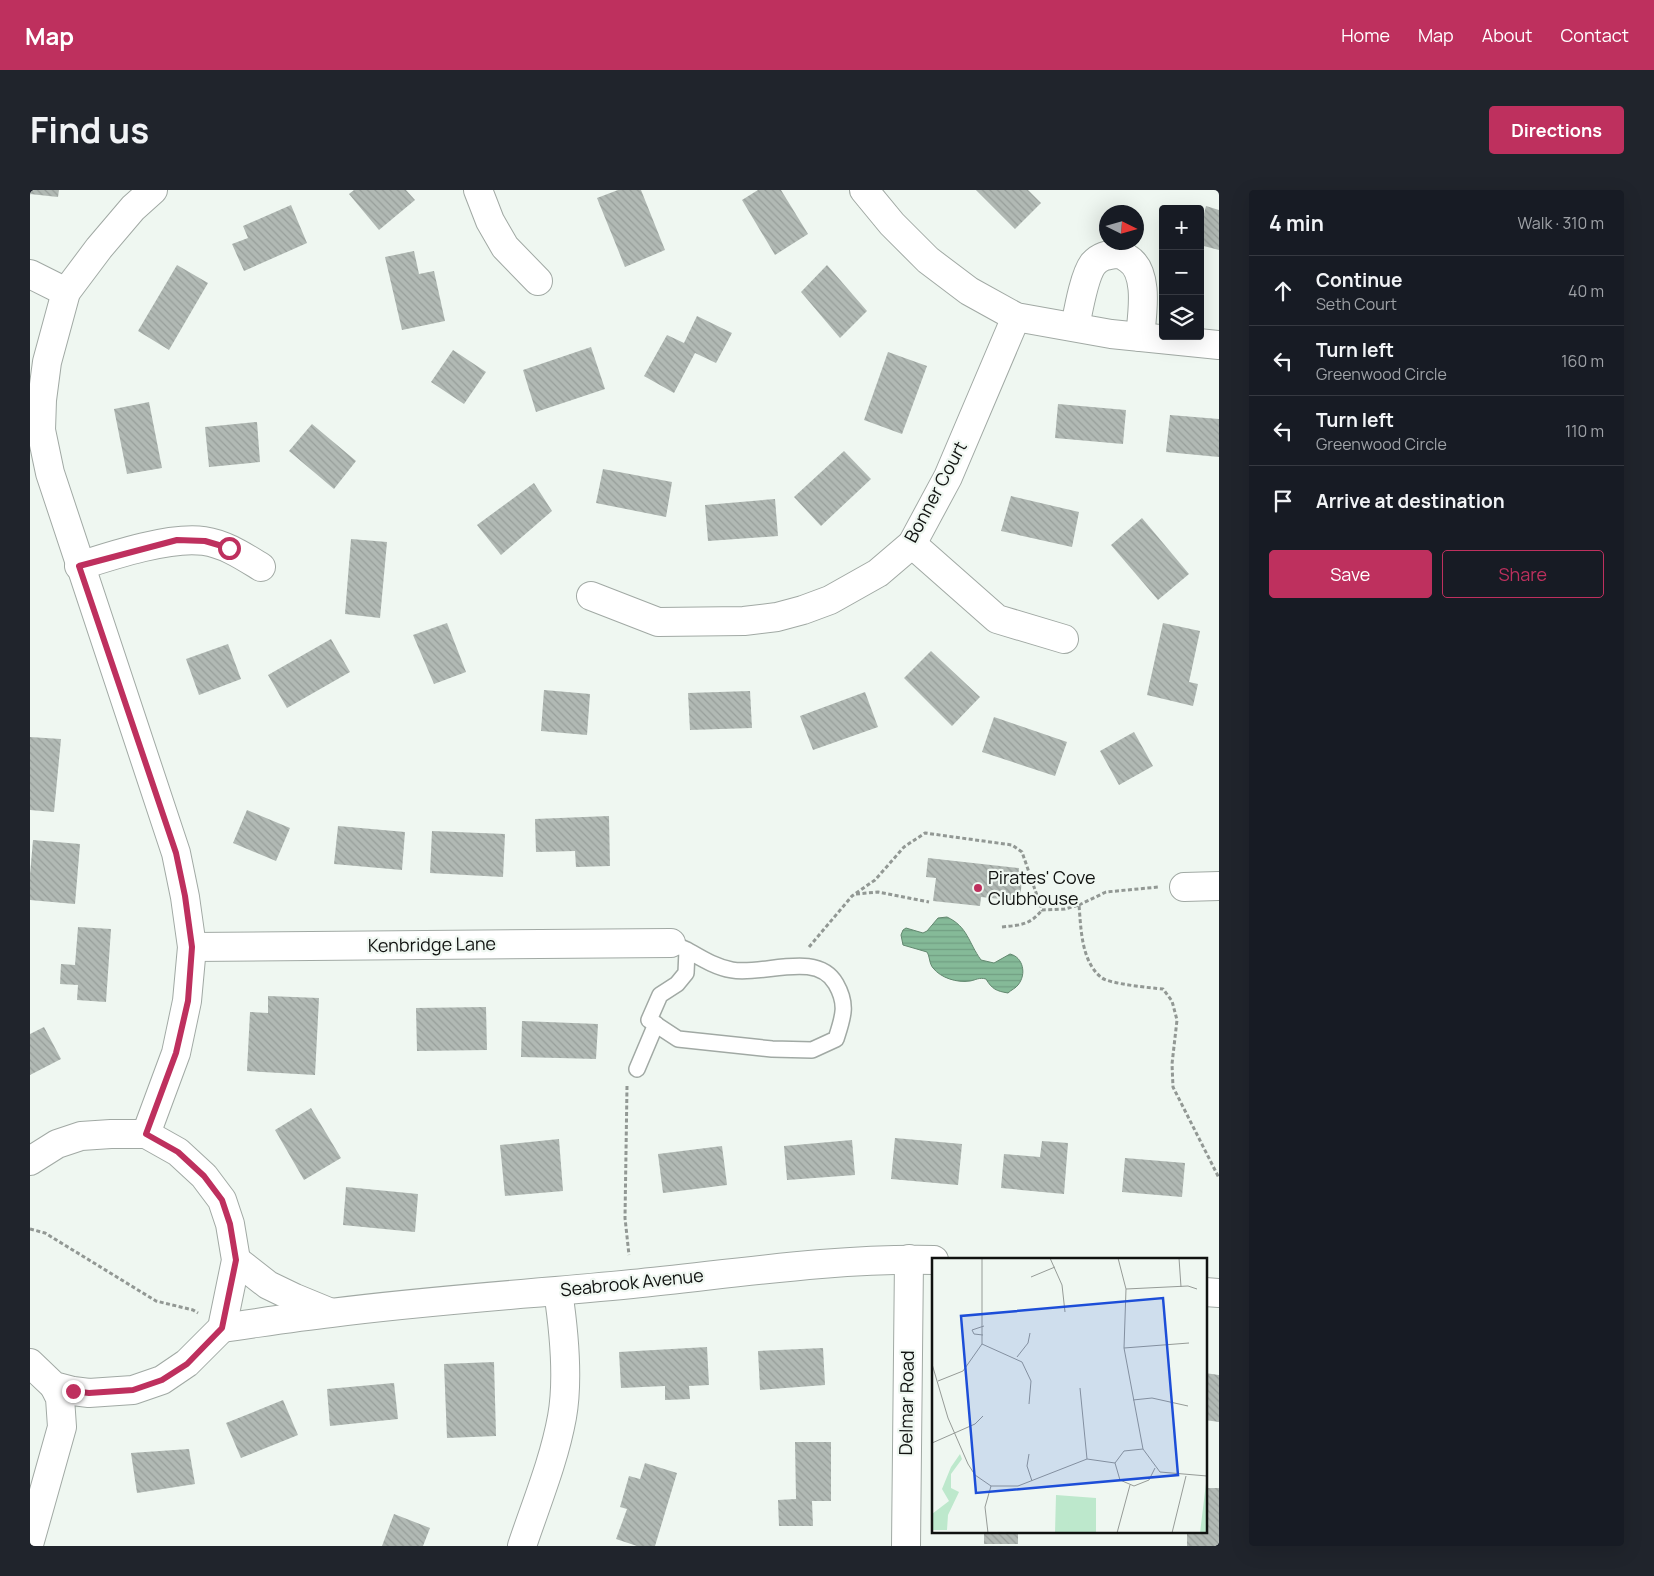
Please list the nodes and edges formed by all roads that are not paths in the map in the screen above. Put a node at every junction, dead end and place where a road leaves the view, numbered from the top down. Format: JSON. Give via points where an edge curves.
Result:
{"nodes":[{"id":1,"x":153,"y":190,"type":"edge"},
{"id":2,"x":478,"y":190,"type":"edge"},
{"id":3,"x":864,"y":190,"type":"edge"},
{"id":4,"x":30,"y":274,"type":"edge"},
{"id":5,"x":538,"y":281,"type":"dead end"},
{"id":6,"x":66,"y":292,"type":"junction"},
{"id":7,"x":1016,"y":317,"type":"junction"},
{"id":8,"x":1075,"y":327,"type":"junction"},
{"id":9,"x":1140,"y":337,"type":"junction"},
{"id":10,"x":1219,"y":345,"type":"edge"},
{"id":11,"x":912,"y":544,"type":"junction"},
{"id":12,"x":79,"y":566,"type":"junction"},
{"id":13,"x":261,"y":567,"type":"dead end"},
{"id":14,"x":591,"y":596,"type":"dead end"},
{"id":15,"x":1064,"y":639,"type":"dead end"},
{"id":16,"x":1219,"y":886,"type":"edge"},
{"id":17,"x":1184,"y":887,"type":"road end"},
{"id":18,"x":192,"y":947,"type":"junction"},
{"id":19,"x":679,"y":947,"type":"junction"},
{"id":20,"x":656,"y":1024,"type":"junction"},
{"id":21,"x":637,"y":1069,"type":"dead end"},
{"id":22,"x":146,"y":1134,"type":"junction"},
{"id":23,"x":30,"y":1161,"type":"edge"},
{"id":24,"x":921,"y":1259,"type":"edge"},
{"id":25,"x":236,"y":1260,"type":"junction"},
{"id":26,"x":558,"y":1291,"type":"junction"},
{"id":27,"x":1206,"y":1292,"type":"edge"},
{"id":28,"x":1219,"y":1293,"type":"edge"},
{"id":29,"x":331,"y":1312,"type":"junction"},
{"id":30,"x":212,"y":1322,"type":"junction"},
{"id":31,"x":30,"y":1364,"type":"edge"},
{"id":32,"x":54,"y":1386,"type":"junction"},
{"id":33,"x":89,"y":1393,"type":"junction"},
{"id":34,"x":62,"y":1427,"type":"junction"},
{"id":35,"x":30,"y":1541,"type":"edge"},
{"id":36,"x":522,"y":1546,"type":"edge"},
{"id":37,"x":906,"y":1546,"type":"edge"}],
"edges":[{"from":1,"to":6,"type":"street","via":[[99,248]]},
{"from":2,"to":5,"type":"street","via":[[505,247]]},
{"from":3,"to":7,"type":"street","via":[[928,260],[969,290]]},
{"from":4,"to":6,"type":"street"},
{"from":6,"to":12,"type":"street","via":[[47,362],[42,430],[50,473]]},
{"from":7,"to":8,"type":"street"},
{"from":7,"to":11,"type":"street","name":"Bonner Court","via":[[948,476]]},
{"from":8,"to":9,"type":"street"},
{"from":8,"to":9,"type":"street","via":[[1082,292],[1093,265],[1105,255],[1121,254],[1135,262],[1141,280],[1144,297]]},
{"from":9,"to":10,"type":"street"},
{"from":11,"to":14,"type":"street","name":"Bonner Court","via":[[878,573],[854,588],[830,600],[777,617],[658,622]]},
{"from":11,"to":15,"type":"street","via":[[997,619]]},
{"from":12,"to":13,"type":"street","via":[[177,540],[205,541],[229,548]]},
{"from":12,"to":18,"type":"street","via":[[176,853]]},
{"from":16,"to":17,"type":"street"},
{"from":18,"to":19,"type":"street","name":"Kenbridge Lane"},
{"from":18,"to":22,"type":"street","via":[[188,1001],[176,1053]]},
{"from":19,"to":20,"type":"lane","via":[[686,973],[677,984],[660,995],[650,1020]]},
{"from":19,"to":20,"type":"lane","via":[[713,965],[732,970],[752,972],[791,966],[818,968],[833,978],[843,996],[842,1018],[836,1039],[812,1050],[772,1050],[678,1039]]},
{"from":20,"to":21,"type":"lane"},
{"from":22,"to":23,"type":"street","via":[[80,1136],[57,1144]]},
{"from":22,"to":25,"type":"street","via":[[178,1152],[204,1176],[222,1200]]},
{"from":24,"to":26,"type":"street","name":"Seabrook Avenue","via":[[754,1269]]},
{"from":24,"to":37,"type":"street","name":"Delmar Road"},
{"from":25,"to":29,"type":"street","name":"Seabrook Avenue","via":[[268,1285]]},
{"from":25,"to":30,"type":"street"},
{"from":26,"to":29,"type":"street","name":"Seabrook Avenue"},
{"from":26,"to":36,"type":"street","via":[[565,1369],[562,1417],[552,1458]]},
{"from":27,"to":28,"type":"street"},
{"from":29,"to":30,"type":"street","name":"Seabrook Avenue"},
{"from":30,"to":33,"type":"street","via":[[187,1364],[162,1380],[133,1390]]},
{"from":31,"to":32,"type":"street"},
{"from":32,"to":33,"type":"street"},
{"from":32,"to":34,"type":"street","via":[[60,1398]]},
{"from":33,"to":34,"type":"street"},
{"from":34,"to":35,"type":"street"}]}
